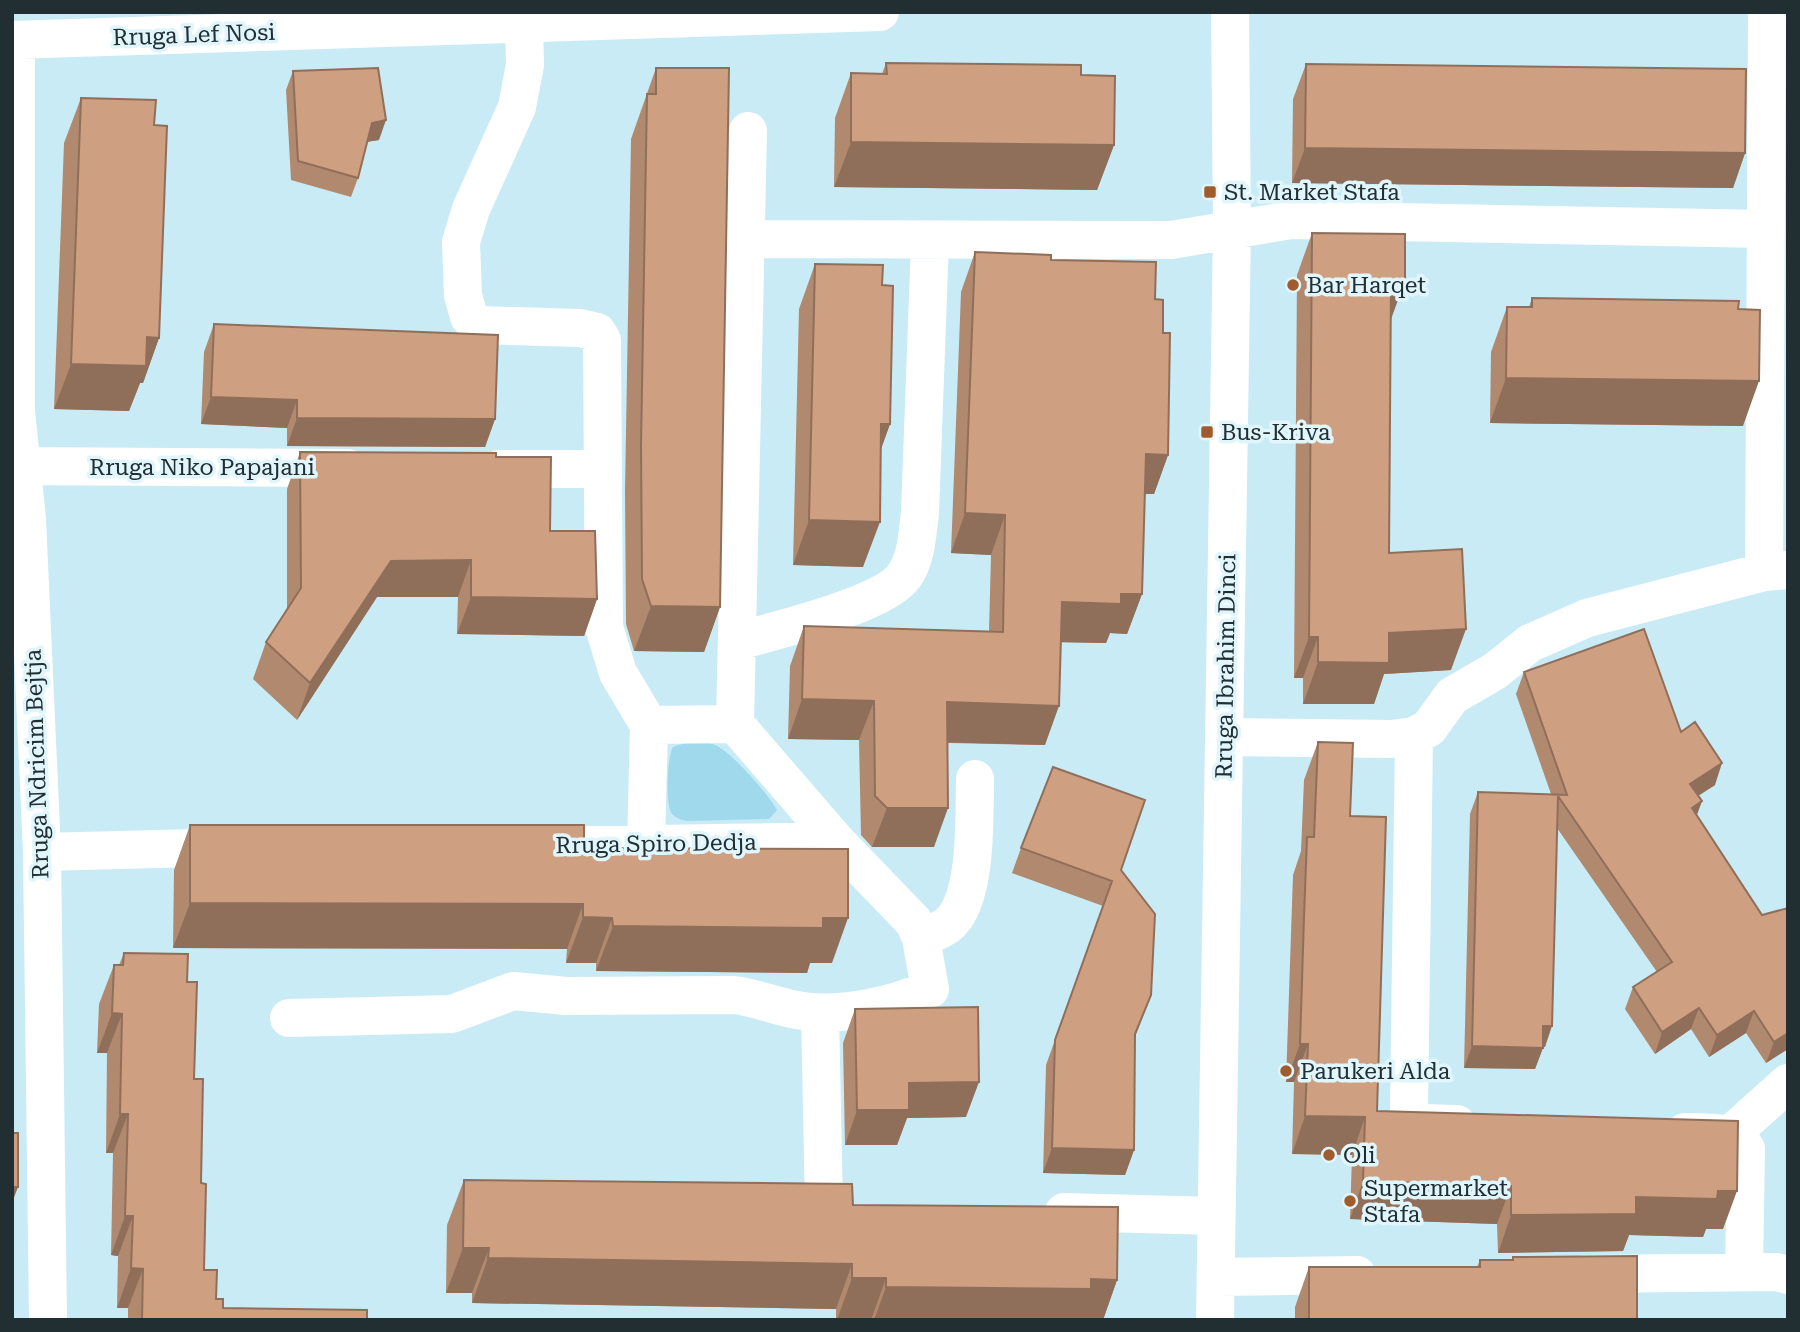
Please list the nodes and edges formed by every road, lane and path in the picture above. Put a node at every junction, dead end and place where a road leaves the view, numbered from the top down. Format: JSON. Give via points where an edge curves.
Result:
{"nodes":[{"id":1,"x":880,"y":12,"type":"edge"},
{"id":2,"x":1230,"y":12,"type":"edge"},
{"id":3,"x":1767,"y":12,"type":"edge"},
{"id":4,"x":524,"y":24,"type":"junction"},
{"id":5,"x":14,"y":40,"type":"edge"},
{"id":6,"x":748,"y":131,"type":"dead end"},
{"id":7,"x":1232,"y":228,"type":"junction"},
{"id":8,"x":1766,"y":229,"type":"junction"},
{"id":9,"x":746,"y":239,"type":"junction"},
{"id":10,"x":930,"y":241,"type":"junction"},
{"id":11,"x":16,"y":466,"type":"edge"},
{"id":12,"x":380,"y":468,"type":"edge"},
{"id":13,"x":463,"y":469,"type":"edge"},
{"id":14,"x":602,"y":469,"type":"junction"},
{"id":15,"x":1776,"y":571,"type":"edge"},
{"id":16,"x":739,"y":641,"type":"junction"},
{"id":17,"x":649,"y":724,"type":"junction"},
{"id":18,"x":735,"y":724,"type":"junction"},
{"id":19,"x":1414,"y":736,"type":"junction"},
{"id":20,"x":1225,"y":737,"type":"junction"},
{"id":21,"x":975,"y":779,"type":"dead end"},
{"id":22,"x":836,"y":841,"type":"junction"},
{"id":23,"x":646,"y":845,"type":"junction"},
{"id":24,"x":492,"y":846,"type":"edge"},
{"id":25,"x":268,"y":847,"type":"edge"},
{"id":26,"x":41,"y":852,"type":"junction"},
{"id":27,"x":921,"y":939,"type":"junction"},
{"id":28,"x":820,"y":1013,"type":"junction"},
{"id":29,"x":289,"y":1018,"type":"dead end"},
{"id":30,"x":1788,"y":1083,"type":"edge"},
{"id":31,"x":1489,"y":1125,"type":"edge"},
{"id":32,"x":1657,"y":1131,"type":"edge"},
{"id":33,"x":1730,"y":1135,"type":"junction"},
{"id":34,"x":783,"y":1206,"type":"edge"},
{"id":35,"x":1034,"y":1212,"type":"edge"},
{"id":36,"x":1215,"y":1216,"type":"junction"},
{"id":37,"x":1744,"y":1272,"type":"junction"},
{"id":38,"x":1549,"y":1274,"type":"edge"},
{"id":39,"x":1396,"y":1275,"type":"edge"},
{"id":40,"x":1788,"y":1275,"type":"edge"},
{"id":41,"x":1216,"y":1277,"type":"junction"},
{"id":42,"x":48,"y":1320,"type":"edge"},
{"id":43,"x":1215,"y":1320,"type":"edge"}],
"edges":[{"from":1,"to":4,"type":"street","name":"Rruga Lef Nosi"},
{"from":2,"to":7,"type":"street","name":"Rruga Ibrahim Dinci"},
{"from":3,"to":8,"type":"street"},
{"from":4,"to":5,"type":"street","name":"Rruga Lef Nosi"},
{"from":4,"to":14,"type":"street","via":[[526,65],[517,107],[461,242],[463,295],[469,317],[478,326],[597,332],[602,340]]},
{"from":5,"to":11,"type":"street","name":"Rruga Ndricim Bejtja"},
{"from":6,"to":9,"type":"street"},
{"from":7,"to":8,"type":"street","via":[[1291,220]]},
{"from":7,"to":10,"type":"street","via":[[1171,240]]},
{"from":7,"to":20,"type":"street","name":"Rruga Ibrahim Dinci"},
{"from":8,"to":15,"type":"street"},
{"from":9,"to":10,"type":"street"},
{"from":9,"to":16,"type":"street"},
{"from":10,"to":16,"type":"street","via":[[920,513],[914,554],[903,577],[878,596]]},
{"from":11,"to":12,"type":"street","name":"Rruga Niko Papajani"},
{"from":11,"to":26,"type":"street","name":"Rruga Ndricim Bejtja","via":[[27,519]]},
{"from":13,"to":14,"type":"street"},
{"from":14,"to":17,"type":"street","via":[[604,627],[618,673]]},
{"from":15,"to":19,"type":"street","via":[[1587,618],[1530,643],[1452,696],[1429,728]]},
{"from":16,"to":18,"type":"street"},
{"from":17,"to":18,"type":"street"},
{"from":17,"to":23,"type":"street"},
{"from":18,"to":22,"type":"street"},
{"from":19,"to":20,"type":"street","via":[[1391,740]]},
{"from":19,"to":31,"type":"street","via":[[1409,1110],[1422,1124]]},
{"from":20,"to":36,"type":"street","name":"Rruga Ibrahim Dinci"},
{"from":21,"to":27,"type":"street","via":[[974,857],[963,901],[950,923]]},
{"from":22,"to":23,"type":"street","name":"Rruga Spiro Dedja"},
{"from":22,"to":27,"type":"street","via":[[914,922]]},
{"from":23,"to":24,"type":"street","name":"Rruga Spiro Dedja"},
{"from":25,"to":26,"type":"street"},
{"from":26,"to":42,"type":"street","name":"Rruga Ndricim Bejtja"},
{"from":27,"to":28,"type":"street","via":[[930,989],[909,998]]},
{"from":28,"to":29,"type":"street","via":[[734,995],[567,996],[513,991],[452,1014]]},
{"from":28,"to":34,"type":"street","via":[[838,1207]]},
{"from":30,"to":33,"type":"street"},
{"from":32,"to":33,"type":"street"},
{"from":33,"to":37,"type":"street","via":[[1746,1149]]},
{"from":35,"to":36,"type":"street"},
{"from":36,"to":41,"type":"street","name":"Rruga Ibrahim Dinci"},
{"from":37,"to":38,"type":"street"},
{"from":37,"to":40,"type":"street"},
{"from":39,"to":41,"type":"street"},
{"from":41,"to":43,"type":"street","name":"Rruga Ibrahim Dinci"}]}
